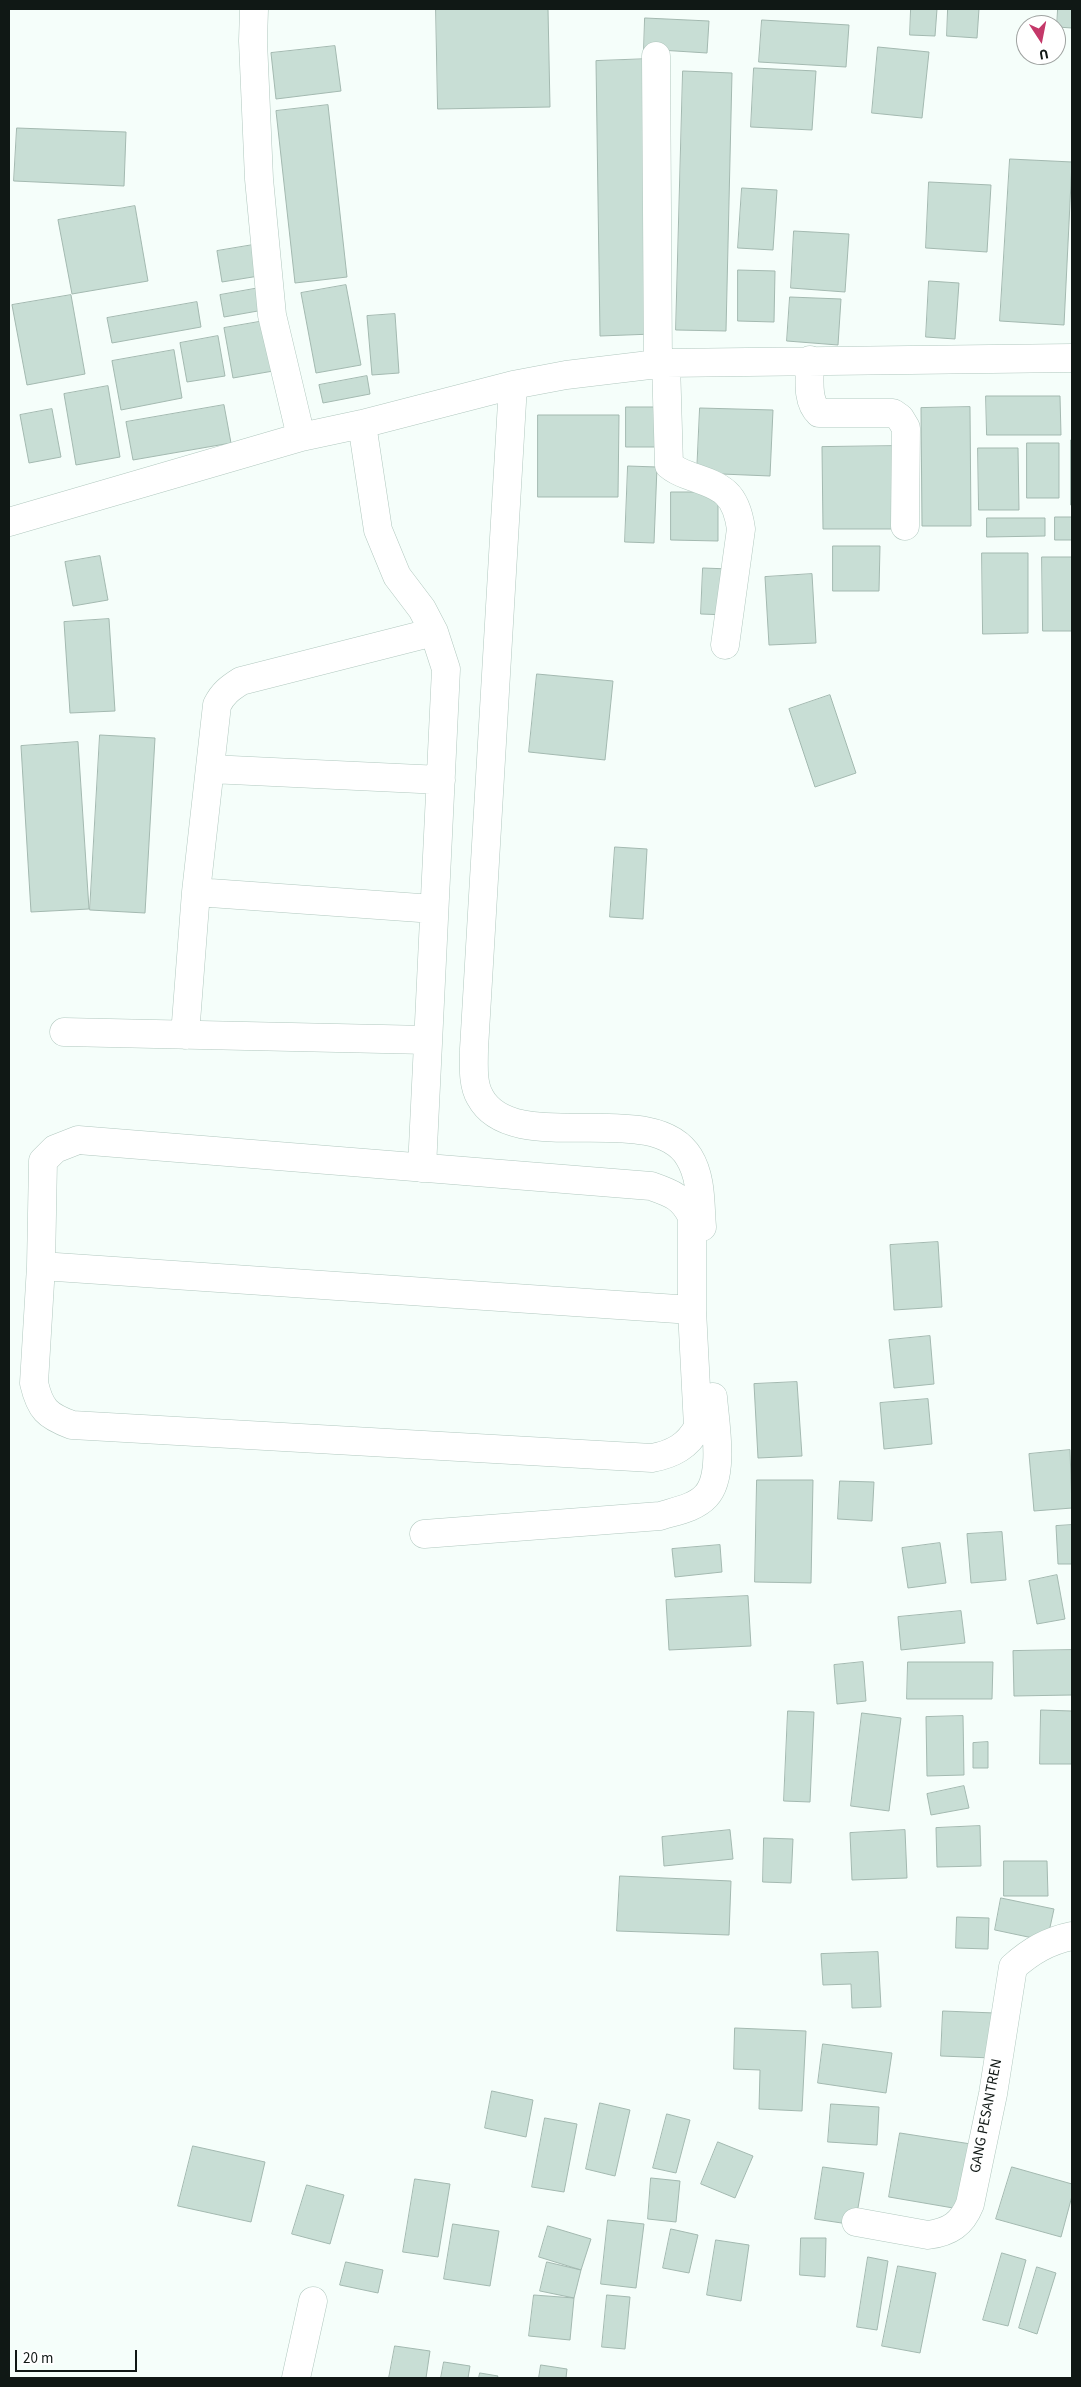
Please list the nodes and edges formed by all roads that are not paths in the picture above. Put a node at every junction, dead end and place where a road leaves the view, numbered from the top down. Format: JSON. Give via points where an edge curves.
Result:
{"nodes":[{"id":1,"x":254,"y":9,"type":"edge"},
{"id":2,"x":656,"y":56,"type":"dead end"},
{"id":3,"x":1072,"y":358,"type":"edge"},
{"id":4,"x":810,"y":360,"type":"junction"},
{"id":5,"x":662,"y":364,"type":"junction"},
{"id":6,"x":513,"y":385,"type":"junction"},
{"id":7,"x":362,"y":424,"type":"junction"},
{"id":8,"x":301,"y":437,"type":"junction"},
{"id":9,"x":9,"y":522,"type":"edge"},
{"id":10,"x":905,"y":526,"type":"dead end"},
{"id":11,"x":434,"y":632,"type":"junction"},
{"id":12,"x":725,"y":645,"type":"dead end"},
{"id":13,"x":210,"y":770,"type":"junction"},
{"id":14,"x":441,"y":780,"type":"junction"},
{"id":15,"x":196,"y":892,"type":"junction"},
{"id":16,"x":434,"y":909,"type":"junction"},
{"id":17,"x":64,"y":1032,"type":"dead end"},
{"id":18,"x":185,"y":1035,"type":"junction"},
{"id":19,"x":428,"y":1040,"type":"junction"},
{"id":20,"x":422,"y":1168,"type":"junction"},
{"id":21,"x":41,"y":1266,"type":"junction"},
{"id":22,"x":692,"y":1310,"type":"junction"},
{"id":23,"x":424,"y":1534,"type":"dead end"},
{"id":24,"x":1072,"y":1936,"type":"edge"},
{"id":25,"x":856,"y":2222,"type":"dead end"},
{"id":26,"x":313,"y":2301,"type":"dead end"},
{"id":27,"x":296,"y":2378,"type":"edge"}],
"edges":[{"from":1,"to":8,"type":"street","via":[[259,179],[272,315]]},
{"from":2,"to":5,"type":"street"},
{"from":3,"to":4,"type":"street"},
{"from":4,"to":5,"type":"street"},
{"from":4,"to":10,"type":"street","via":[[811,401],[819,413],[893,413],[906,428]]},
{"from":5,"to":6,"type":"street"},
{"from":5,"to":12,"type":"street","via":[[669,466],[718,486],[738,510],[741,529]]},
{"from":6,"to":7,"type":"street"},
{"from":6,"to":23,"type":"street","via":[[474,1049],[475,1082],[480,1098],[496,1115],[515,1124],[641,1130],[666,1136],[678,1143],[689,1157],[698,1179],[717,1460],[715,1482],[706,1496],[688,1507],[660,1516]]},
{"from":7,"to":8,"type":"street"},
{"from":7,"to":11,"type":"street","via":[[378,530],[397,576],[422,609]]},
{"from":8,"to":9,"type":"street"},
{"from":11,"to":13,"type":"street","via":[[241,682],[228,689],[217,706]]},
{"from":11,"to":14,"type":"street","via":[[446,669]]},
{"from":13,"to":14,"type":"street"},
{"from":13,"to":15,"type":"street"},
{"from":14,"to":16,"type":"street"},
{"from":15,"to":16,"type":"street"},
{"from":15,"to":18,"type":"street"},
{"from":16,"to":19,"type":"street"},
{"from":17,"to":18,"type":"street"},
{"from":18,"to":19,"type":"street"},
{"from":19,"to":20,"type":"street"},
{"from":20,"to":21,"type":"street","via":[[78,1140],[55,1149],[43,1161]]},
{"from":20,"to":22,"type":"street","via":[[651,1186],[676,1195],[686,1204],[692,1217]]},
{"from":21,"to":22,"type":"street"},
{"from":21,"to":22,"type":"street","via":[[34,1383],[49,1416],[72,1425],[652,1458],[669,1455],[692,1438],[698,1427]]},
{"from":24,"to":25,"type":"street","name":"GANG PESANTREN","via":[[1059,1938],[1028,1953],[1013,1967],[992,2094],[966,2214],[956,2227],[928,2235]]},
{"from":26,"to":27,"type":"street"}]}
